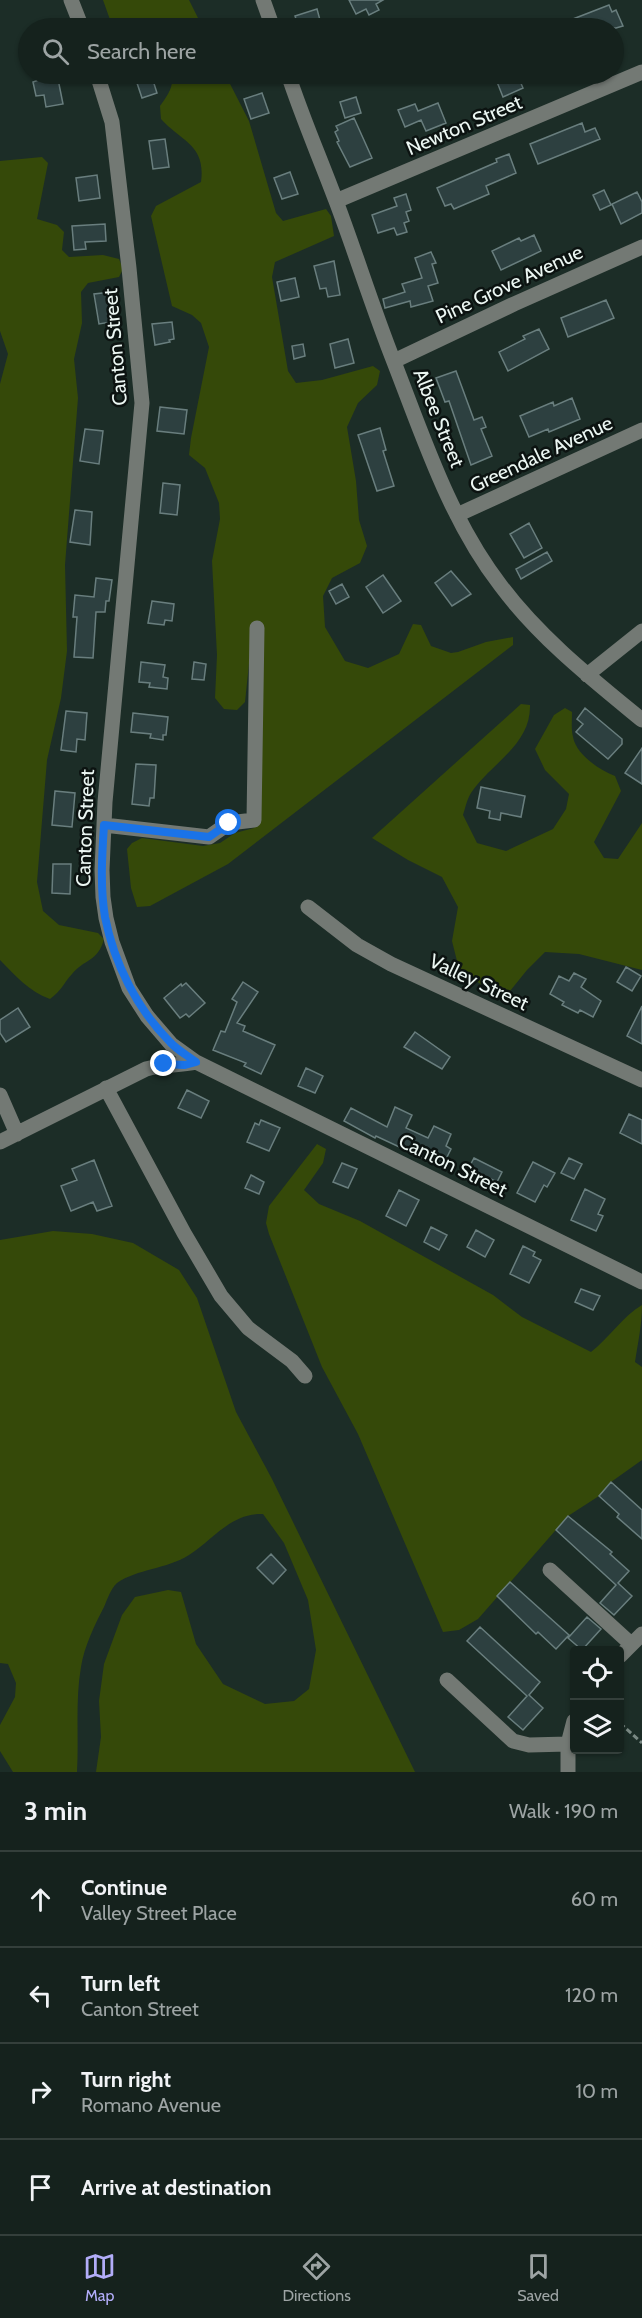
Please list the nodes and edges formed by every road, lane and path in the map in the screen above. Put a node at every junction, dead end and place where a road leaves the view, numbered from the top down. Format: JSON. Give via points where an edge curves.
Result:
{"nodes":[{"id":1,"x":71,"y":0,"type":"edge"},
{"id":2,"x":269,"y":2,"type":"edge"},
{"id":3,"x":78,"y":18,"type":"edge"},
{"id":4,"x":271,"y":18,"type":"edge"},
{"id":5,"x":642,"y":72,"type":"edge"},
{"id":6,"x":624,"y":80,"type":"edge"},
{"id":7,"x":100,"y":84,"type":"edge"},
{"id":8,"x":292,"y":84,"type":"edge"},
{"id":9,"x":614,"y":84,"type":"edge"},
{"id":10,"x":336,"y":201,"type":"junction"},
{"id":11,"x":642,"y":247,"type":"edge"},
{"id":12,"x":394,"y":361,"type":"junction"},
{"id":13,"x":642,"y":430,"type":"edge"},
{"id":14,"x":457,"y":515,"type":"junction"},
{"id":15,"x":257,"y":628,"type":"dead end"},
{"id":16,"x":642,"y":631,"type":"edge"},
{"id":17,"x":587,"y":675,"type":"junction"},
{"id":18,"x":642,"y":720,"type":"edge"},
{"id":19,"x":104,"y":825,"type":"junction"},
{"id":20,"x":308,"y":907,"type":"dead end"},
{"id":21,"x":196,"y":1062,"type":"junction"},
{"id":22,"x":642,"y":1080,"type":"edge"},
{"id":23,"x":106,"y":1088,"type":"junction"},
{"id":24,"x":0,"y":1095,"type":"edge"},
{"id":25,"x":17,"y":1134,"type":"junction"},
{"id":26,"x":0,"y":1142,"type":"edge"},
{"id":27,"x":642,"y":1282,"type":"edge"},
{"id":28,"x":305,"y":1376,"type":"dead end"},
{"id":29,"x":550,"y":1570,"type":"dead end"},
{"id":30,"x":637,"y":1639,"type":"edge"},
{"id":31,"x":624,"y":1652,"type":"edge"},
{"id":32,"x":447,"y":1680,"type":"dead end"},
{"id":33,"x":624,"y":1727,"type":"edge"},
{"id":34,"x":570,"y":1736,"type":"edge"},
{"id":35,"x":642,"y":1743,"type":"edge"},
{"id":36,"x":568,"y":1744,"type":"junction"},
{"id":37,"x":568,"y":1772,"type":"edge"}],
"edges":[{"from":1,"to":3,"type":"street"},
{"from":2,"to":4,"type":"street"},
{"from":5,"to":6,"type":"street","name":"Newton Street"},
{"from":7,"to":19,"type":"street","name":"Canton Street","via":[[112,122],[142,403]]},
{"from":8,"to":10,"type":"street","name":"Albee Street"},
{"from":9,"to":10,"type":"street","name":"Newton Street"},
{"from":10,"to":12,"type":"street","name":"Albee Street"},
{"from":11,"to":12,"type":"street","name":"Pine Grove Avenue"},
{"from":12,"to":14,"type":"street","name":"Albee Street"},
{"from":13,"to":14,"type":"street","name":"Greendale Avenue"},
{"from":14,"to":17,"type":"street","name":"Albee Street","via":[[470,543],[501,587]]},
{"from":15,"to":19,"type":"street","via":[[254,820],[229,823],[209,837]]},
{"from":16,"to":17,"type":"street"},
{"from":17,"to":18,"type":"street","name":"Albee Street"},
{"from":19,"to":21,"type":"street","name":"Canton Street","via":[[106,918],[120,965],[147,1016],[171,1044]]},
{"from":20,"to":22,"type":"street","name":"Valley Street","via":[[357,945],[391,964]]},
{"from":21,"to":23,"type":"street","via":[[146,1069]]},
{"from":21,"to":27,"type":"street","name":"Canton Street"},
{"from":23,"to":25,"type":"street"},
{"from":23,"to":28,"type":"street","via":[[221,1296],[248,1329],[292,1361]]},
{"from":24,"to":25,"type":"street"},
{"from":25,"to":26,"type":"street"},
{"from":29,"to":30,"type":"street"},
{"from":30,"to":31,"type":"street"},
{"from":32,"to":36,"type":"street","via":[[513,1741],[530,1745]]},
{"from":33,"to":35,"type":"path"},
{"from":34,"to":36,"type":"street"},
{"from":36,"to":37,"type":"street"}]}
